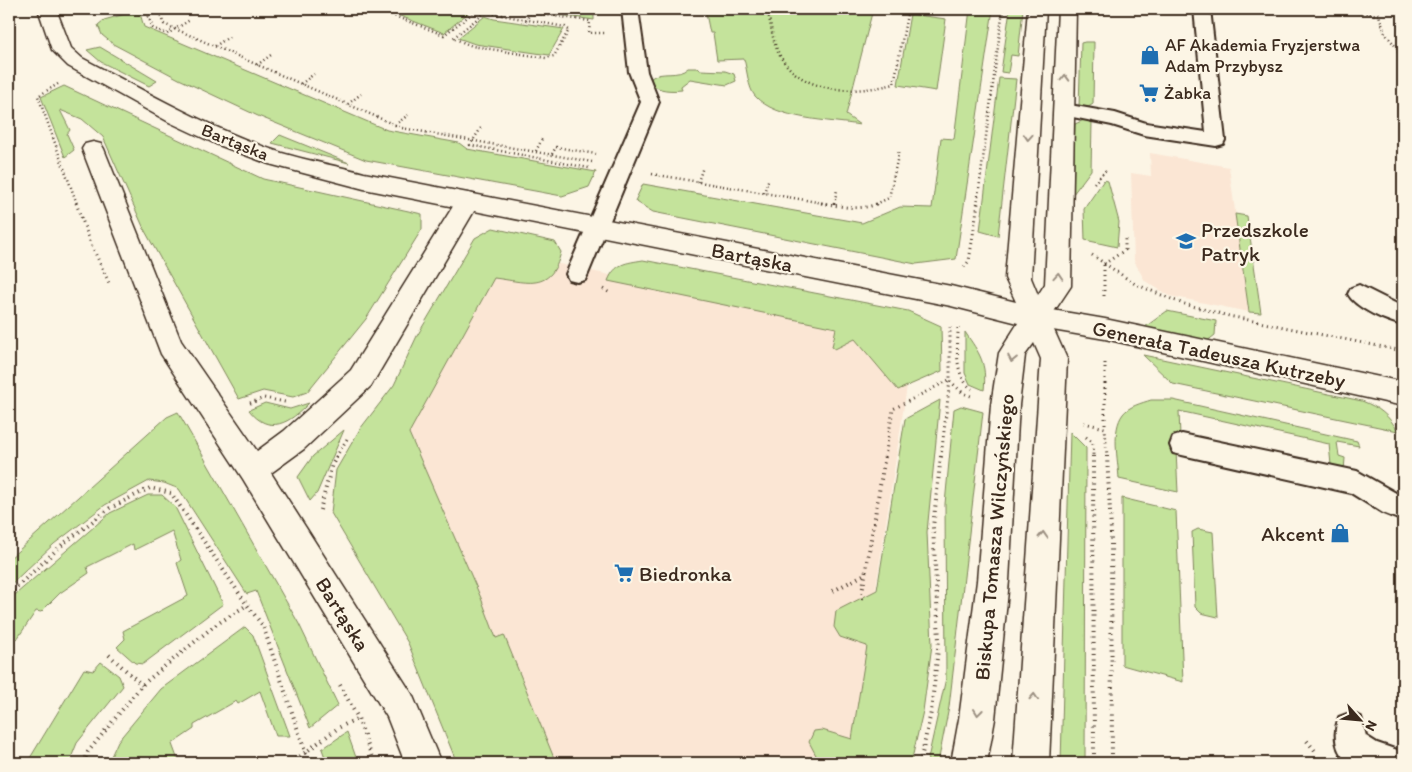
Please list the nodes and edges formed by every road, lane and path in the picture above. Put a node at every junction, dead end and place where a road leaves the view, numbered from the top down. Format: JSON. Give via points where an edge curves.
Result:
{"nodes":[{"id":1,"x":47,"y":9,"type":"edge"},
{"id":2,"x":145,"y":9,"type":"edge"},
{"id":3,"x":158,"y":9,"type":"edge"},
{"id":4,"x":376,"y":9,"type":"edge"},
{"id":5,"x":478,"y":9,"type":"edge"},
{"id":6,"x":505,"y":9,"type":"edge"},
{"id":7,"x":630,"y":9,"type":"edge"},
{"id":8,"x":767,"y":9,"type":"edge"},
{"id":9,"x":908,"y":9,"type":"edge"},
{"id":10,"x":1004,"y":9,"type":"edge"},
{"id":11,"x":1037,"y":9,"type":"edge"},
{"id":12,"x":1067,"y":9,"type":"edge"},
{"id":13,"x":1202,"y":9,"type":"edge"},
{"id":14,"x":1334,"y":9,"type":"edge"},
{"id":15,"x":1377,"y":9,"type":"edge"},
{"id":16,"x":530,"y":13,"type":"junction"},
{"id":17,"x":1379,"y":15,"type":"junction"},
{"id":18,"x":190,"y":20,"type":"dead end"},
{"id":19,"x":526,"y":20,"type":"junction"},
{"id":20,"x":176,"y":29,"type":"junction"},
{"id":21,"x":633,"y":32,"type":"junction"},
{"id":22,"x":229,"y":37,"type":"dead end"},
{"id":23,"x":215,"y":46,"type":"junction"},
{"id":24,"x":271,"y":55,"type":"dead end"},
{"id":25,"x":257,"y":64,"type":"junction"},
{"id":26,"x":1403,"y":70,"type":"edge"},
{"id":27,"x":314,"y":74,"type":"dead end"},
{"id":28,"x":63,"y":81,"type":"dead end"},
{"id":29,"x":301,"y":84,"type":"junction"},
{"id":30,"x":360,"y":94,"type":"dead end"},
{"id":31,"x":348,"y":104,"type":"junction"},
{"id":32,"x":1064,"y":110,"type":"junction"},
{"id":33,"x":408,"y":114,"type":"dead end"},
{"id":34,"x":395,"y":125,"type":"junction"},
{"id":35,"x":481,"y":128,"type":"dead end"},
{"id":36,"x":542,"y":139,"type":"dead end"},
{"id":37,"x":473,"y":140,"type":"junction"},
{"id":38,"x":93,"y":149,"type":"dead end"},
{"id":39,"x":536,"y":151,"type":"junction"},
{"id":40,"x":899,"y":151,"type":"dead end"},
{"id":41,"x":552,"y":154,"type":"junction"},
{"id":42,"x":600,"y":155,"type":"dead end"},
{"id":43,"x":59,"y":159,"type":"dead end"},
{"id":44,"x":581,"y":159,"type":"dead end"},
{"id":45,"x":703,"y":166,"type":"dead end"},
{"id":46,"x":593,"y":169,"type":"dead end"},
{"id":47,"x":1107,"y":169,"type":"dead end"},
{"id":48,"x":650,"y":173,"type":"dead end"},
{"id":49,"x":769,"y":178,"type":"dead end"},
{"id":50,"x":698,"y":182,"type":"junction"},
{"id":51,"x":837,"y":190,"type":"dead end"},
{"id":52,"x":1088,"y":190,"type":"dead end"},
{"id":53,"x":764,"y":193,"type":"junction"},
{"id":54,"x":468,"y":201,"type":"junction"},
{"id":55,"x":834,"y":205,"type":"junction"},
{"id":56,"x":598,"y":226,"type":"junction"},
{"id":57,"x":1125,"y":236,"type":"dead end"},
{"id":58,"x":1090,"y":252,"type":"dead end"},
{"id":59,"x":1104,"y":264,"type":"junction"},
{"id":60,"x":963,"y":268,"type":"dead end"},
{"id":61,"x":577,"y":274,"type":"dead end"},
{"id":62,"x":1359,"y":294,"type":"dead end"},
{"id":63,"x":1104,"y":305,"type":"dead end"},
{"id":64,"x":1403,"y":316,"type":"edge"},
{"id":65,"x":1035,"y":317,"type":"junction"},
{"id":66,"x":950,"y":324,"type":"dead end"},
{"id":67,"x":958,"y":327,"type":"dead end"},
{"id":68,"x":1403,"y":350,"type":"edge"},
{"id":69,"x":1106,"y":363,"type":"dead end"},
{"id":70,"x":950,"y":380,"type":"junction"},
{"id":71,"x":980,"y":392,"type":"dead end"},
{"id":72,"x":1403,"y":394,"type":"edge"},
{"id":73,"x":978,"y":398,"type":"dead end"},
{"id":74,"x":1082,"y":423,"type":"dead end"},
{"id":75,"x":1105,"y":428,"type":"junction"},
{"id":76,"x":1079,"y":431,"type":"dead end"},
{"id":77,"x":350,"y":434,"type":"dead end"},
{"id":78,"x":1182,"y":445,"type":"dead end"},
{"id":79,"x":253,"y":470,"type":"junction"},
{"id":80,"x":1403,"y":509,"type":"edge"},
{"id":81,"x":320,"y":511,"type":"dead end"},
{"id":82,"x":866,"y":574,"type":"junction"},
{"id":83,"x":833,"y":591,"type":"dead end"},
{"id":84,"x":9,"y":594,"type":"edge"},
{"id":85,"x":862,"y":598,"type":"dead end"},
{"id":86,"x":247,"y":605,"type":"junction"},
{"id":87,"x":109,"y":655,"type":"dead end"},
{"id":88,"x":142,"y":685,"type":"junction"},
{"id":89,"x":358,"y":718,"type":"dead end"},
{"id":90,"x":1350,"y":728,"type":"dead end"},
{"id":91,"x":306,"y":754,"type":"junction"},
{"id":92,"x":84,"y":763,"type":"edge"},
{"id":93,"x":291,"y":763,"type":"edge"},
{"id":94,"x":309,"y":763,"type":"edge"},
{"id":95,"x":423,"y":763,"type":"edge"},
{"id":96,"x":920,"y":763,"type":"edge"},
{"id":97,"x":969,"y":763,"type":"edge"},
{"id":98,"x":1031,"y":763,"type":"edge"},
{"id":99,"x":1094,"y":763,"type":"edge"},
{"id":100,"x":1112,"y":763,"type":"edge"},
{"id":101,"x":1392,"y":763,"type":"edge"}],
"edges":[{"from":1,"to":54,"type":"street","name":"Bartąska","via":[[62,50],[75,62],[177,117],[278,159],[364,181]]},
{"from":2,"to":20,"type":"path","via":[[153,28],[168,34]]},
{"from":3,"to":20,"type":"path","via":[[164,24]]},
{"from":4,"to":5,"type":"path","via":[[444,35]]},
{"from":6,"to":16,"type":"path"},
{"from":7,"to":21,"type":"lane"},
{"from":8,"to":9,"type":"path","via":[[779,54],[796,76],[825,89],[848,90],[894,84]]},
{"from":10,"to":60,"type":"path","via":[[973,238],[969,261]]},
{"from":11,"to":65,"type":"street","one_way":true,"via":[[1018,278]]},
{"from":32,"to":12,"type":"street","name":"Biskupa Tomasza Wilczyńskiego","one_way":true},
{"from":13,"to":32,"type":"lane","via":[[1216,140],[1144,129],[1115,119]]},
{"from":14,"to":17,"type":"path"},
{"from":15,"to":17,"type":"path"},
{"from":16,"to":19,"type":"path"},
{"from":16,"to":21,"type":"path","via":[[590,21],[589,34]]},
{"from":17,"to":26,"type":"path"},
{"from":18,"to":20,"type":"path"},
{"from":19,"to":19,"type":"path","via":[[569,30],[554,56],[546,58],[472,46],[453,38],[486,12]]},
{"from":20,"to":23,"type":"path"},
{"from":21,"to":56,"type":"lane","via":[[638,72],[650,102]]},
{"from":22,"to":23,"type":"path"},
{"from":23,"to":25,"type":"path"},
{"from":24,"to":25,"type":"path"},
{"from":25,"to":29,"type":"path"},
{"from":27,"to":29,"type":"path"},
{"from":28,"to":43,"type":"path","via":[[38,96]]},
{"from":29,"to":31,"type":"path"},
{"from":30,"to":31,"type":"path"},
{"from":31,"to":34,"type":"path"},
{"from":65,"to":32,"type":"street","name":"Biskupa Tomasza Wilczyńskiego","one_way":true,"via":[[1058,286]]},
{"from":33,"to":34,"type":"path"},
{"from":34,"to":37,"type":"path"},
{"from":35,"to":37,"type":"path"},
{"from":36,"to":39,"type":"path"},
{"from":37,"to":39,"type":"path"},
{"from":37,"to":46,"type":"path","via":[[470,146],[476,148]]},
{"from":38,"to":79,"type":"street","name":"Bartąska","via":[[170,346]]},
{"from":39,"to":41,"type":"path"},
{"from":40,"to":55,"type":"path","via":[[890,198],[866,209]]},
{"from":41,"to":42,"type":"path","via":[[556,147]]},
{"from":41,"to":44,"type":"path"},
{"from":45,"to":50,"type":"path"},
{"from":47,"to":52,"type":"path"},
{"from":48,"to":50,"type":"path"},
{"from":49,"to":53,"type":"path"},
{"from":50,"to":53,"type":"path"},
{"from":51,"to":55,"type":"path"},
{"from":53,"to":55,"type":"path"},
{"from":54,"to":56,"type":"street","name":"Bartąska"},
{"from":54,"to":79,"type":"street","via":[[361,378],[294,440]]},
{"from":56,"to":61,"type":"lane"},
{"from":56,"to":65,"type":"street","name":"Bartąska","via":[[951,296]]},
{"from":57,"to":59,"type":"path","via":[[1124,250]]},
{"from":58,"to":59,"type":"path"},
{"from":59,"to":63,"type":"path"},
{"from":59,"to":68,"type":"path","via":[[1165,299],[1204,311]]},
{"from":62,"to":64,"type":"lane","via":[[1391,313]]},
{"from":65,"to":72,"type":"street","name":"Generała Tadeusza Kutrzeby","via":[[1105,329]]},
{"from":65,"to":97,"type":"street","name":"Biskupa Tomasza Wilczyńskiego","one_way":true,"via":[[1012,353],[1004,405],[993,581]]},
{"from":98,"to":65,"type":"street","one_way":true,"via":[[1054,358]]},
{"from":66,"to":70,"type":"path"},
{"from":67,"to":71,"type":"path","via":[[960,376],[966,386]]},
{"from":69,"to":75,"type":"path"},
{"from":70,"to":73,"type":"path","via":[[963,393]]},
{"from":70,"to":82,"type":"path","via":[[893,409]]},
{"from":70,"to":96,"type":"path","via":[[933,527],[939,640],[931,712]]},
{"from":74,"to":75,"type":"path"},
{"from":75,"to":100,"type":"path","via":[[1111,530]]},
{"from":76,"to":99,"type":"path","via":[[1093,443]]},
{"from":77,"to":81,"type":"path","via":[[332,465]]},
{"from":78,"to":80,"type":"lane","via":[[1357,483]]},
{"from":79,"to":95,"type":"street","name":"Bartąska","via":[[400,706]]},
{"from":82,"to":83,"type":"path"},
{"from":82,"to":85,"type":"path"},
{"from":84,"to":86,"type":"path","via":[[63,544],[110,508],[150,488],[171,493]]},
{"from":86,"to":88,"type":"path","via":[[214,626]]},
{"from":86,"to":91,"type":"path","via":[[264,626]]},
{"from":87,"to":88,"type":"path"},
{"from":88,"to":92,"type":"path","via":[[88,752]]},
{"from":89,"to":91,"type":"path","via":[[338,728]]},
{"from":90,"to":101,"type":"lane","via":[[1352,744],[1368,756]]},
{"from":91,"to":93,"type":"path"},
{"from":91,"to":94,"type":"path"}]}
